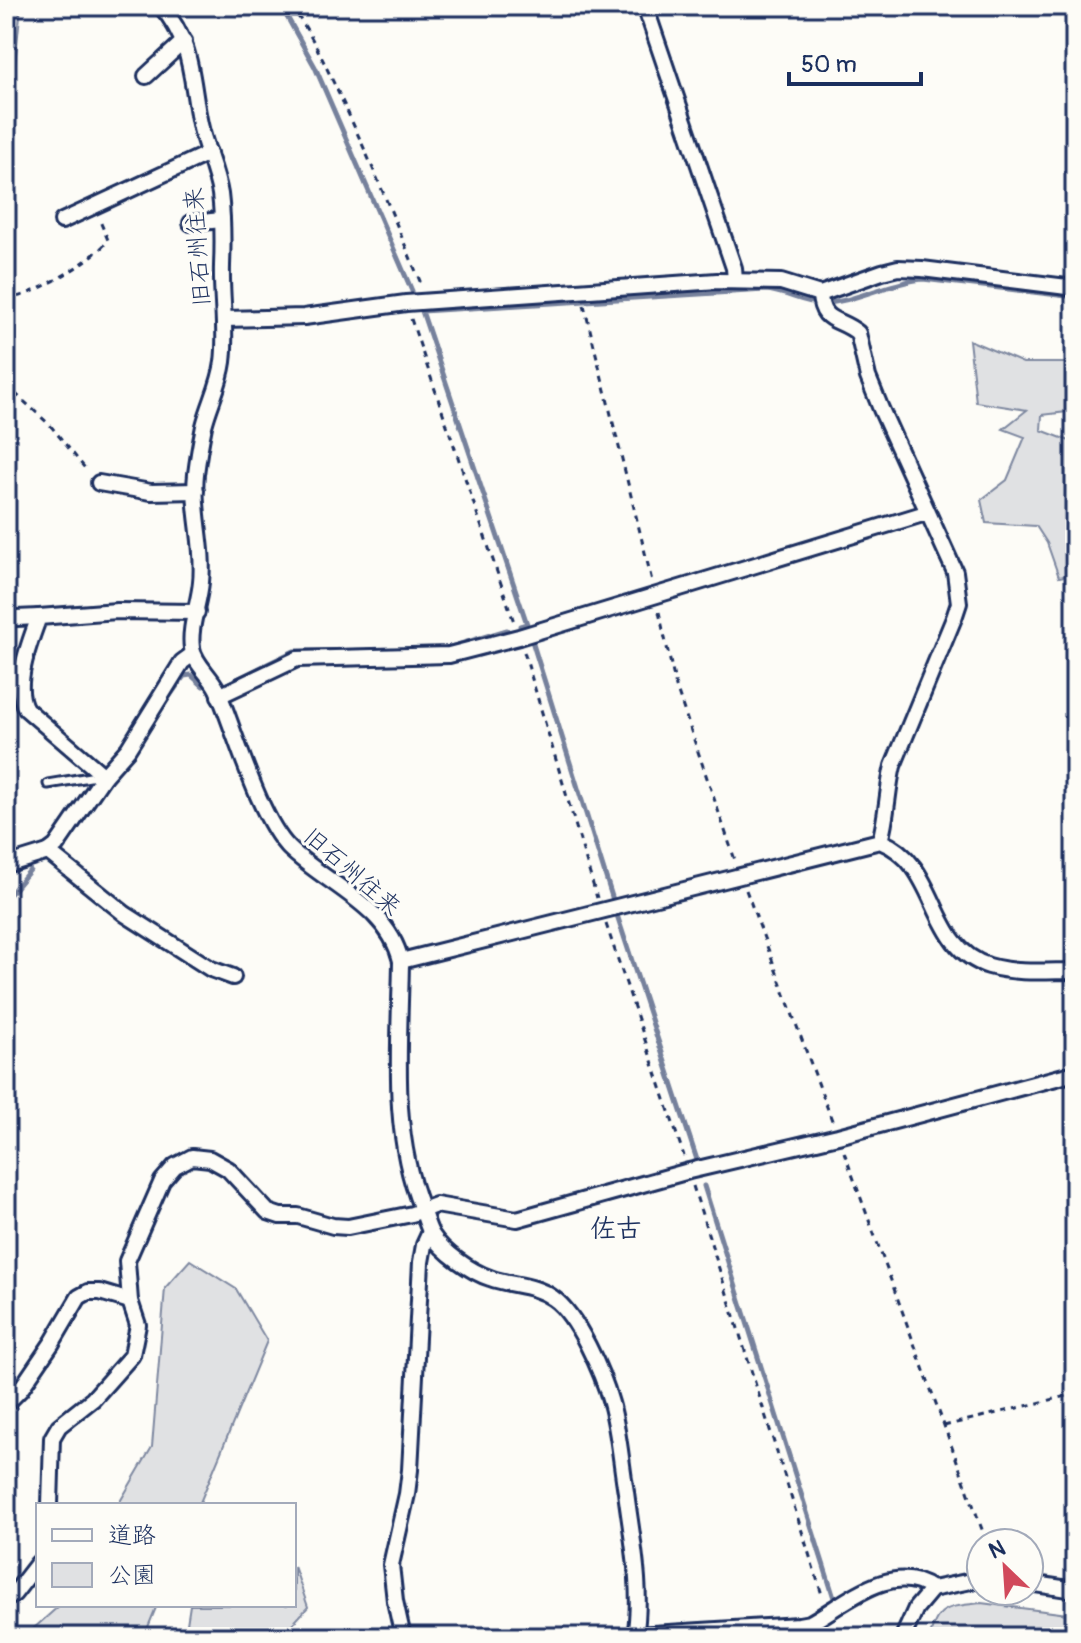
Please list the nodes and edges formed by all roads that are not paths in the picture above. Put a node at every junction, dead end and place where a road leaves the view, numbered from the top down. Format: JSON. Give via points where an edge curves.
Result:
{"nodes":[{"id":1,"x":161,"y":6,"type":"edge"},
{"id":2,"x":645,"y":6,"type":"edge"},
{"id":3,"x":184,"y":41,"type":"junction"},
{"id":4,"x":146,"y":76,"type":"dead end"},
{"id":5,"x":209,"y":153,"type":"junction"},
{"id":6,"x":222,"y":220,"type":"junction"},
{"id":7,"x":62,"y":221,"type":"dead end"},
{"id":8,"x":191,"y":223,"type":"dead end"},
{"id":9,"x":735,"y":281,"type":"junction"},
{"id":10,"x":1075,"y":288,"type":"edge"},
{"id":11,"x":820,"y":300,"type":"junction"},
{"id":12,"x":225,"y":319,"type":"junction"},
{"id":13,"x":99,"y":483,"type":"road end"},
{"id":14,"x":196,"y":491,"type":"junction"},
{"id":15,"x":926,"y":513,"type":"junction"},
{"id":16,"x":197,"y":612,"type":"junction"},
{"id":17,"x":39,"y":617,"type":"junction"},
{"id":18,"x":16,"y":618,"type":"dead end"},
{"id":19,"x":193,"y":654,"type":"junction"},
{"id":20,"x":219,"y":696,"type":"junction"},
{"id":21,"x":104,"y":776,"type":"junction"},
{"id":22,"x":48,"y":784,"type":"dead end"},
{"id":23,"x":880,"y":841,"type":"junction"},
{"id":24,"x":48,"y":852,"type":"junction"},
{"id":25,"x":6,"y":865,"type":"edge"},
{"id":26,"x":401,"y":961,"type":"junction"},
{"id":27,"x":1075,"y":971,"type":"edge"},
{"id":28,"x":233,"y":977,"type":"dead end"},
{"id":29,"x":1075,"y":1073,"type":"edge"},
{"id":30,"x":422,"y":1210,"type":"junction"},
{"id":31,"x":430,"y":1232,"type":"junction"},
{"id":32,"x":130,"y":1301,"type":"junction"},
{"id":33,"x":6,"y":1404,"type":"edge"},
{"id":34,"x":50,"y":1503,"type":"edge"},
{"id":35,"x":36,"y":1566,"type":"edge"},
{"id":36,"x":965,"y":1582,"type":"edge"},
{"id":37,"x":1045,"y":1585,"type":"edge"},
{"id":38,"x":932,"y":1589,"type":"junction"},
{"id":39,"x":1075,"y":1590,"type":"edge"},
{"id":40,"x":6,"y":1598,"type":"edge"},
{"id":41,"x":636,"y":1636,"type":"edge"},
{"id":42,"x":403,"y":1637,"type":"edge"},
{"id":43,"x":903,"y":1637,"type":"edge"}],
"edges":[{"from":1,"to":3,"type":"street","name":"旧石州往来"},
{"from":2,"to":9,"type":"street"},
{"from":3,"to":4,"type":"street"},
{"from":3,"to":5,"type":"street","name":"旧石州往来"},
{"from":5,"to":6,"type":"street","name":"旧石州往来"},
{"from":5,"to":7,"type":"street"},
{"from":6,"to":8,"type":"street"},
{"from":6,"to":12,"type":"street","name":"旧石州往来"},
{"from":9,"to":11,"type":"street","via":[[781,282]]},
{"from":9,"to":12,"type":"street"},
{"from":10,"to":11,"type":"street","via":[[898,268]]},
{"from":11,"to":15,"type":"street","via":[[825,315],[858,333],[868,377]]},
{"from":12,"to":14,"type":"street","name":"旧石州往来","via":[[223,362],[204,425]]},
{"from":13,"to":14,"type":"street","via":[[151,492]]},
{"from":14,"to":16,"type":"street","name":"旧石州往来","via":[[202,559]]},
{"from":15,"to":20,"type":"street","via":[[519,637],[449,655],[297,659]]},
{"from":15,"to":23,"type":"street","via":[[955,572],[959,603],[900,744]]},
{"from":16,"to":17,"type":"street"},
{"from":16,"to":19,"type":"street","name":"旧石州往来"},
{"from":17,"to":18,"type":"street"},
{"from":17,"to":21,"type":"street","via":[[24,661],[22,703]]},
{"from":19,"to":20,"type":"street","name":"旧石州往来"},
{"from":19,"to":21,"type":"street","via":[[182,662],[128,749]]},
{"from":20,"to":26,"type":"street","name":"旧石州往来","via":[[278,834],[375,915],[390,933]]},
{"from":21,"to":22,"type":"lane"},
{"from":21,"to":24,"type":"street"},
{"from":23,"to":26,"type":"street"},
{"from":23,"to":27,"type":"street","via":[[915,866],[946,930],[973,959],[1017,972]]},
{"from":24,"to":25,"type":"street"},
{"from":24,"to":28,"type":"street","via":[[125,914],[211,969]]},
{"from":26,"to":30,"type":"street","via":[[401,1135]]},
{"from":29,"to":30,"type":"street","via":[[517,1219],[436,1205]]},
{"from":30,"to":31,"type":"street"},
{"from":30,"to":32,"type":"street","via":[[348,1227],[280,1216],[268,1212],[228,1169],[192,1157],[162,1181],[127,1261]]},
{"from":31,"to":41,"type":"street","via":[[490,1278],[549,1295],[563,1305],[584,1337],[611,1401],[617,1431],[637,1571]]},
{"from":31,"to":42,"type":"street","via":[[421,1262],[407,1494],[391,1565]]},
{"from":32,"to":33,"type":"street","via":[[100,1292],[79,1297]]},
{"from":32,"to":34,"type":"street","via":[[138,1325],[132,1355],[52,1438]]},
{"from":35,"to":40,"type":"street"},
{"from":36,"to":38,"type":"street"},
{"from":37,"to":39,"type":"street"},
{"from":38,"to":41,"type":"street","via":[[905,1578],[880,1583],[810,1623]]},
{"from":38,"to":43,"type":"street"}]}
